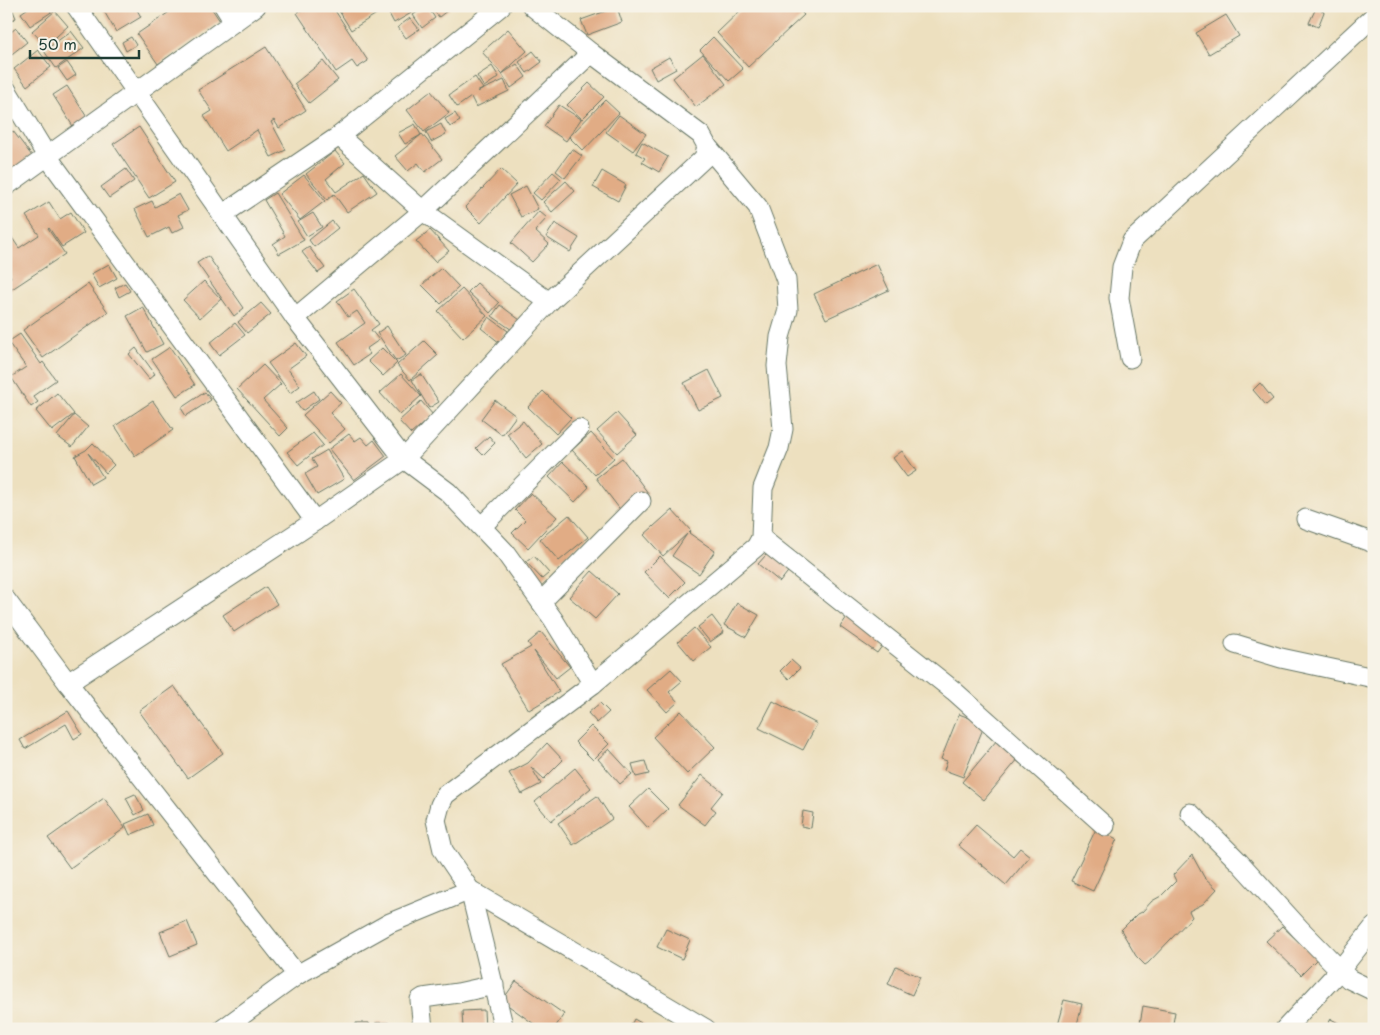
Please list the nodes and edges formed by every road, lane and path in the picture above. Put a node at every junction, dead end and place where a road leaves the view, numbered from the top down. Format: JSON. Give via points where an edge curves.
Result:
{"nodes":[{"id":1,"x":76,"y":6,"type":"edge"},
{"id":2,"x":224,"y":6,"type":"edge"},
{"id":3,"x":256,"y":6,"type":"edge"},
{"id":4,"x":500,"y":6,"type":"edge"},
{"id":5,"x":532,"y":6,"type":"edge"},
{"id":6,"x":1374,"y":16,"type":"edge"},
{"id":7,"x":234,"y":22,"type":"junction"},
{"id":8,"x":591,"y":53,"type":"junction"},
{"id":9,"x":6,"y":88,"type":"edge"},
{"id":10,"x":137,"y":93,"type":"junction"},
{"id":11,"x":339,"y":136,"type":"junction"},
{"id":12,"x":707,"y":146,"type":"junction"},
{"id":13,"x":47,"y":156,"type":"junction"},
{"id":14,"x":6,"y":186,"type":"edge"},
{"id":15,"x":423,"y":211,"type":"junction"},
{"id":16,"x":222,"y":215,"type":"junction"},
{"id":17,"x":548,"y":302,"type":"junction"},
{"id":18,"x":295,"y":318,"type":"junction"},
{"id":19,"x":1130,"y":358,"type":"dead end"},
{"id":20,"x":579,"y":429,"type":"dead end"},
{"id":21,"x":404,"y":459,"type":"junction"},
{"id":22,"x":641,"y":501,"type":"dead end"},
{"id":23,"x":1306,"y":518,"type":"dead end"},
{"id":24,"x":315,"y":521,"type":"junction"},
{"id":25,"x":482,"y":526,"type":"junction"},
{"id":26,"x":761,"y":538,"type":"junction"},
{"id":27,"x":1374,"y":543,"type":"edge"},
{"id":28,"x":6,"y":600,"type":"edge"},
{"id":29,"x":541,"y":602,"type":"junction"},
{"id":30,"x":1235,"y":644,"type":"dead end"},
{"id":31,"x":1374,"y":678,"type":"edge"},
{"id":32,"x":68,"y":683,"type":"junction"},
{"id":33,"x":593,"y":684,"type":"junction"},
{"id":34,"x":1190,"y":813,"type":"dead end"},
{"id":35,"x":1105,"y":826,"type":"dead end"},
{"id":36,"x":470,"y":890,"type":"junction"},
{"id":37,"x":1374,"y":927,"type":"edge"},
{"id":38,"x":1340,"y":970,"type":"junction"},
{"id":39,"x":297,"y":975,"type":"junction"},
{"id":40,"x":494,"y":985,"type":"junction"},
{"id":41,"x":1374,"y":990,"type":"edge"},
{"id":42,"x":223,"y":1029,"type":"edge"},
{"id":43,"x":423,"y":1029,"type":"edge"},
{"id":44,"x":504,"y":1029,"type":"edge"},
{"id":45,"x":706,"y":1029,"type":"edge"},
{"id":46,"x":1285,"y":1029,"type":"edge"}],
"edges":[{"from":1,"to":10,"type":"street"},
{"from":2,"to":7,"type":"street"},
{"from":3,"to":7,"type":"street"},
{"from":4,"to":11,"type":"street"},
{"from":5,"to":8,"type":"street"},
{"from":6,"to":19,"type":"street","via":[[1132,241],[1122,267],[1119,298]]},
{"from":7,"to":10,"type":"street"},
{"from":8,"to":12,"type":"street","via":[[701,135]]},
{"from":8,"to":15,"type":"street"},
{"from":9,"to":13,"type":"street"},
{"from":10,"to":13,"type":"street"},
{"from":10,"to":16,"type":"street"},
{"from":11,"to":15,"type":"street"},
{"from":11,"to":16,"type":"street"},
{"from":12,"to":17,"type":"street","via":[[704,158]]},
{"from":12,"to":26,"type":"street","via":[[758,207],[786,280],[788,310],[780,337],[777,366],[783,429],[763,488]]},
{"from":13,"to":14,"type":"street"},
{"from":13,"to":24,"type":"street"},
{"from":15,"to":17,"type":"street"},
{"from":15,"to":18,"type":"street"},
{"from":16,"to":18,"type":"street"},
{"from":17,"to":21,"type":"street"},
{"from":18,"to":21,"type":"street"},
{"from":20,"to":25,"type":"street"},
{"from":21,"to":24,"type":"street"},
{"from":21,"to":25,"type":"street","via":[[448,492]]},
{"from":22,"to":29,"type":"street"},
{"from":23,"to":27,"type":"street"},
{"from":24,"to":32,"type":"street"},
{"from":25,"to":29,"type":"street"},
{"from":26,"to":33,"type":"street","via":[[756,547]]},
{"from":26,"to":35,"type":"street","via":[[954,691]]},
{"from":28,"to":32,"type":"street"},
{"from":29,"to":33,"type":"street"},
{"from":30,"to":31,"type":"street","via":[[1281,658]]},
{"from":32,"to":39,"type":"street"},
{"from":33,"to":36,"type":"street","via":[[445,795],[436,820],[443,850]]},
{"from":34,"to":38,"type":"street"},
{"from":36,"to":39,"type":"street","via":[[390,923]]},
{"from":36,"to":40,"type":"street"},
{"from":36,"to":45,"type":"street"},
{"from":37,"to":38,"type":"street"},
{"from":38,"to":41,"type":"street"},
{"from":38,"to":46,"type":"street"},
{"from":39,"to":42,"type":"street"},
{"from":40,"to":43,"type":"street","via":[[423,998],[420,1000]]},
{"from":40,"to":44,"type":"street"}]}
